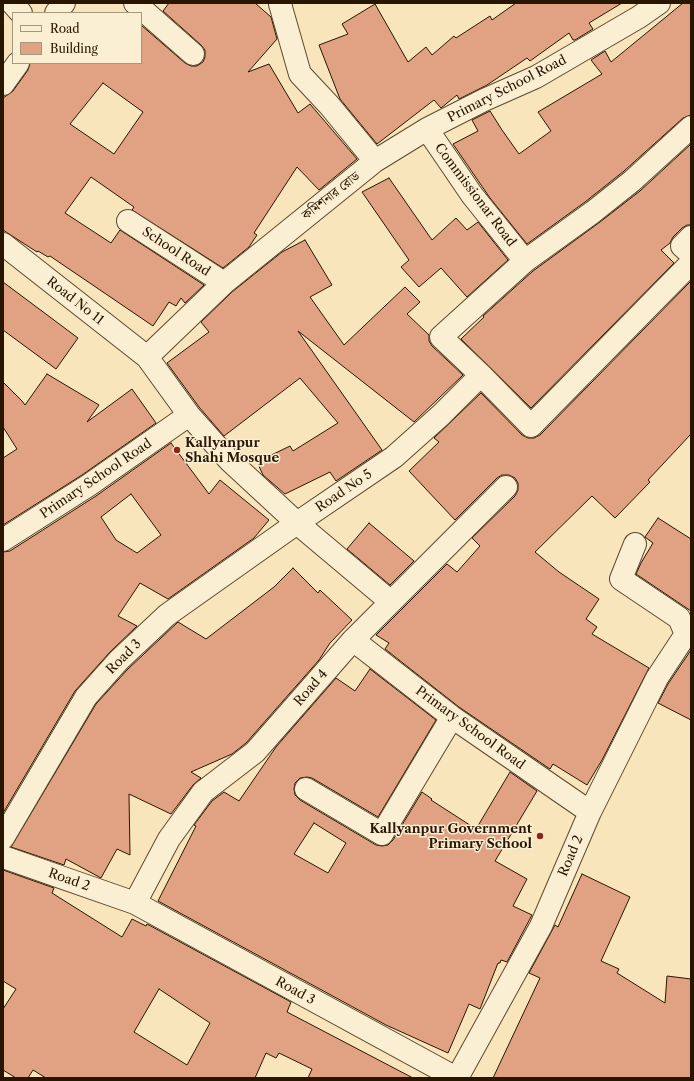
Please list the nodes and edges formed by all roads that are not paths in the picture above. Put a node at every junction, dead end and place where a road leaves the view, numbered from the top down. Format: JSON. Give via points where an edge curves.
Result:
{"nodes":[{"id":1,"x":12,"y":3,"type":"edge"},
{"id":2,"x":64,"y":3,"type":"edge"},
{"id":3,"x":135,"y":3,"type":"edge"},
{"id":4,"x":280,"y":3,"type":"edge"},
{"id":5,"x":659,"y":3,"type":"edge"},
{"id":6,"x":20,"y":12,"type":"edge"},
{"id":7,"x":57,"y":12,"type":"edge"},
{"id":8,"x":193,"y":54,"type":"dead end"},
{"id":9,"x":17,"y":64,"type":"edge"},
{"id":10,"x":3,"y":84,"type":"edge"},
{"id":11,"x":691,"y":127,"type":"edge"},
{"id":12,"x":427,"y":129,"type":"junction"},
{"id":13,"x":375,"y":161,"type":"junction"},
{"id":14,"x":128,"y":221,"type":"dead end"},
{"id":15,"x":691,"y":236,"type":"edge"},
{"id":16,"x":3,"y":244,"type":"edge"},
{"id":17,"x":691,"y":254,"type":"edge"},
{"id":18,"x":524,"y":261,"type":"junction"},
{"id":19,"x":691,"y":263,"type":"edge"},
{"id":20,"x":224,"y":282,"type":"junction"},
{"id":21,"x":146,"y":357,"type":"junction"},
{"id":22,"x":481,"y":375,"type":"junction"},
{"id":23,"x":188,"y":415,"type":"junction"},
{"id":24,"x":506,"y":487,"type":"dead end"},
{"id":25,"x":297,"y":523,"type":"junction"},
{"id":26,"x":3,"y":540,"type":"edge"},
{"id":27,"x":635,"y":544,"type":"dead end"},
{"id":28,"x":391,"y":602,"type":"junction"},
{"id":29,"x":689,"y":634,"type":"edge"},
{"id":30,"x":353,"y":640,"type":"junction"},
{"id":31,"x":452,"y":717,"type":"junction"},
{"id":32,"x":306,"y":789,"type":"dead end"},
{"id":33,"x":590,"y":812,"type":"junction"},
{"id":34,"x":3,"y":838,"type":"edge"},
{"id":35,"x":3,"y":857,"type":"edge"},
{"id":36,"x":135,"y":903,"type":"junction"},
{"id":37,"x":456,"y":1078,"type":"edge"}],
"edges":[{"from":1,"to":6,"type":"street"},
{"from":2,"to":7,"type":"street"},
{"from":3,"to":8,"type":"street"},
{"from":4,"to":13,"type":"street","via":[[300,74]]},
{"from":5,"to":12,"type":"street","name":"Primary School Road","via":[[536,77]]},
{"from":9,"to":10,"type":"street"},
{"from":11,"to":18,"type":"street","via":[[632,181]]},
{"from":12,"to":13,"type":"street","name":"Primary School Road"},
{"from":12,"to":18,"type":"street","name":"Commissionar Road","via":[[472,195]]},
{"from":13,"to":20,"type":"street","name":"কমিশনার রোড"},
{"from":14,"to":20,"type":"street","name":"School Road"},
{"from":15,"to":17,"type":"street","via":[[682,246]]},
{"from":16,"to":21,"type":"street","name":"Road No 11"},
{"from":18,"to":22,"type":"street","via":[[441,338]]},
{"from":19,"to":22,"type":"street","via":[[530,426]]},
{"from":20,"to":21,"type":"street","name":"কমিশনার রোড"},
{"from":21,"to":23,"type":"street"},
{"from":22,"to":25,"type":"street","name":"Road No 5","via":[[394,457]]},
{"from":23,"to":25,"type":"street","via":[[230,461]]},
{"from":23,"to":26,"type":"street","name":"Primary School Road","via":[[89,485]]},
{"from":24,"to":28,"type":"street","name":"Road 4"},
{"from":25,"to":28,"type":"street"},
{"from":25,"to":34,"type":"street","name":"Road 3","via":[[167,615],[119,660],[86,697]]},
{"from":27,"to":29,"type":"street","via":[[621,579],[679,618]]},
{"from":28,"to":30,"type":"street","name":"Road 4"},
{"from":29,"to":33,"type":"street","name":"Road 2","via":[[657,678]]},
{"from":30,"to":31,"type":"street","name":"Primary School Road"},
{"from":30,"to":36,"type":"street","name":"Road 4","via":[[255,752],[203,792],[169,839]]},
{"from":31,"to":32,"type":"street","via":[[382,834]]},
{"from":31,"to":33,"type":"street","name":"Primary School Road"},
{"from":33,"to":37,"type":"street","name":"Road 2","via":[[541,926]]},
{"from":35,"to":36,"type":"street","name":"Road 2"},
{"from":36,"to":37,"type":"street","name":"Road 3"}]}
